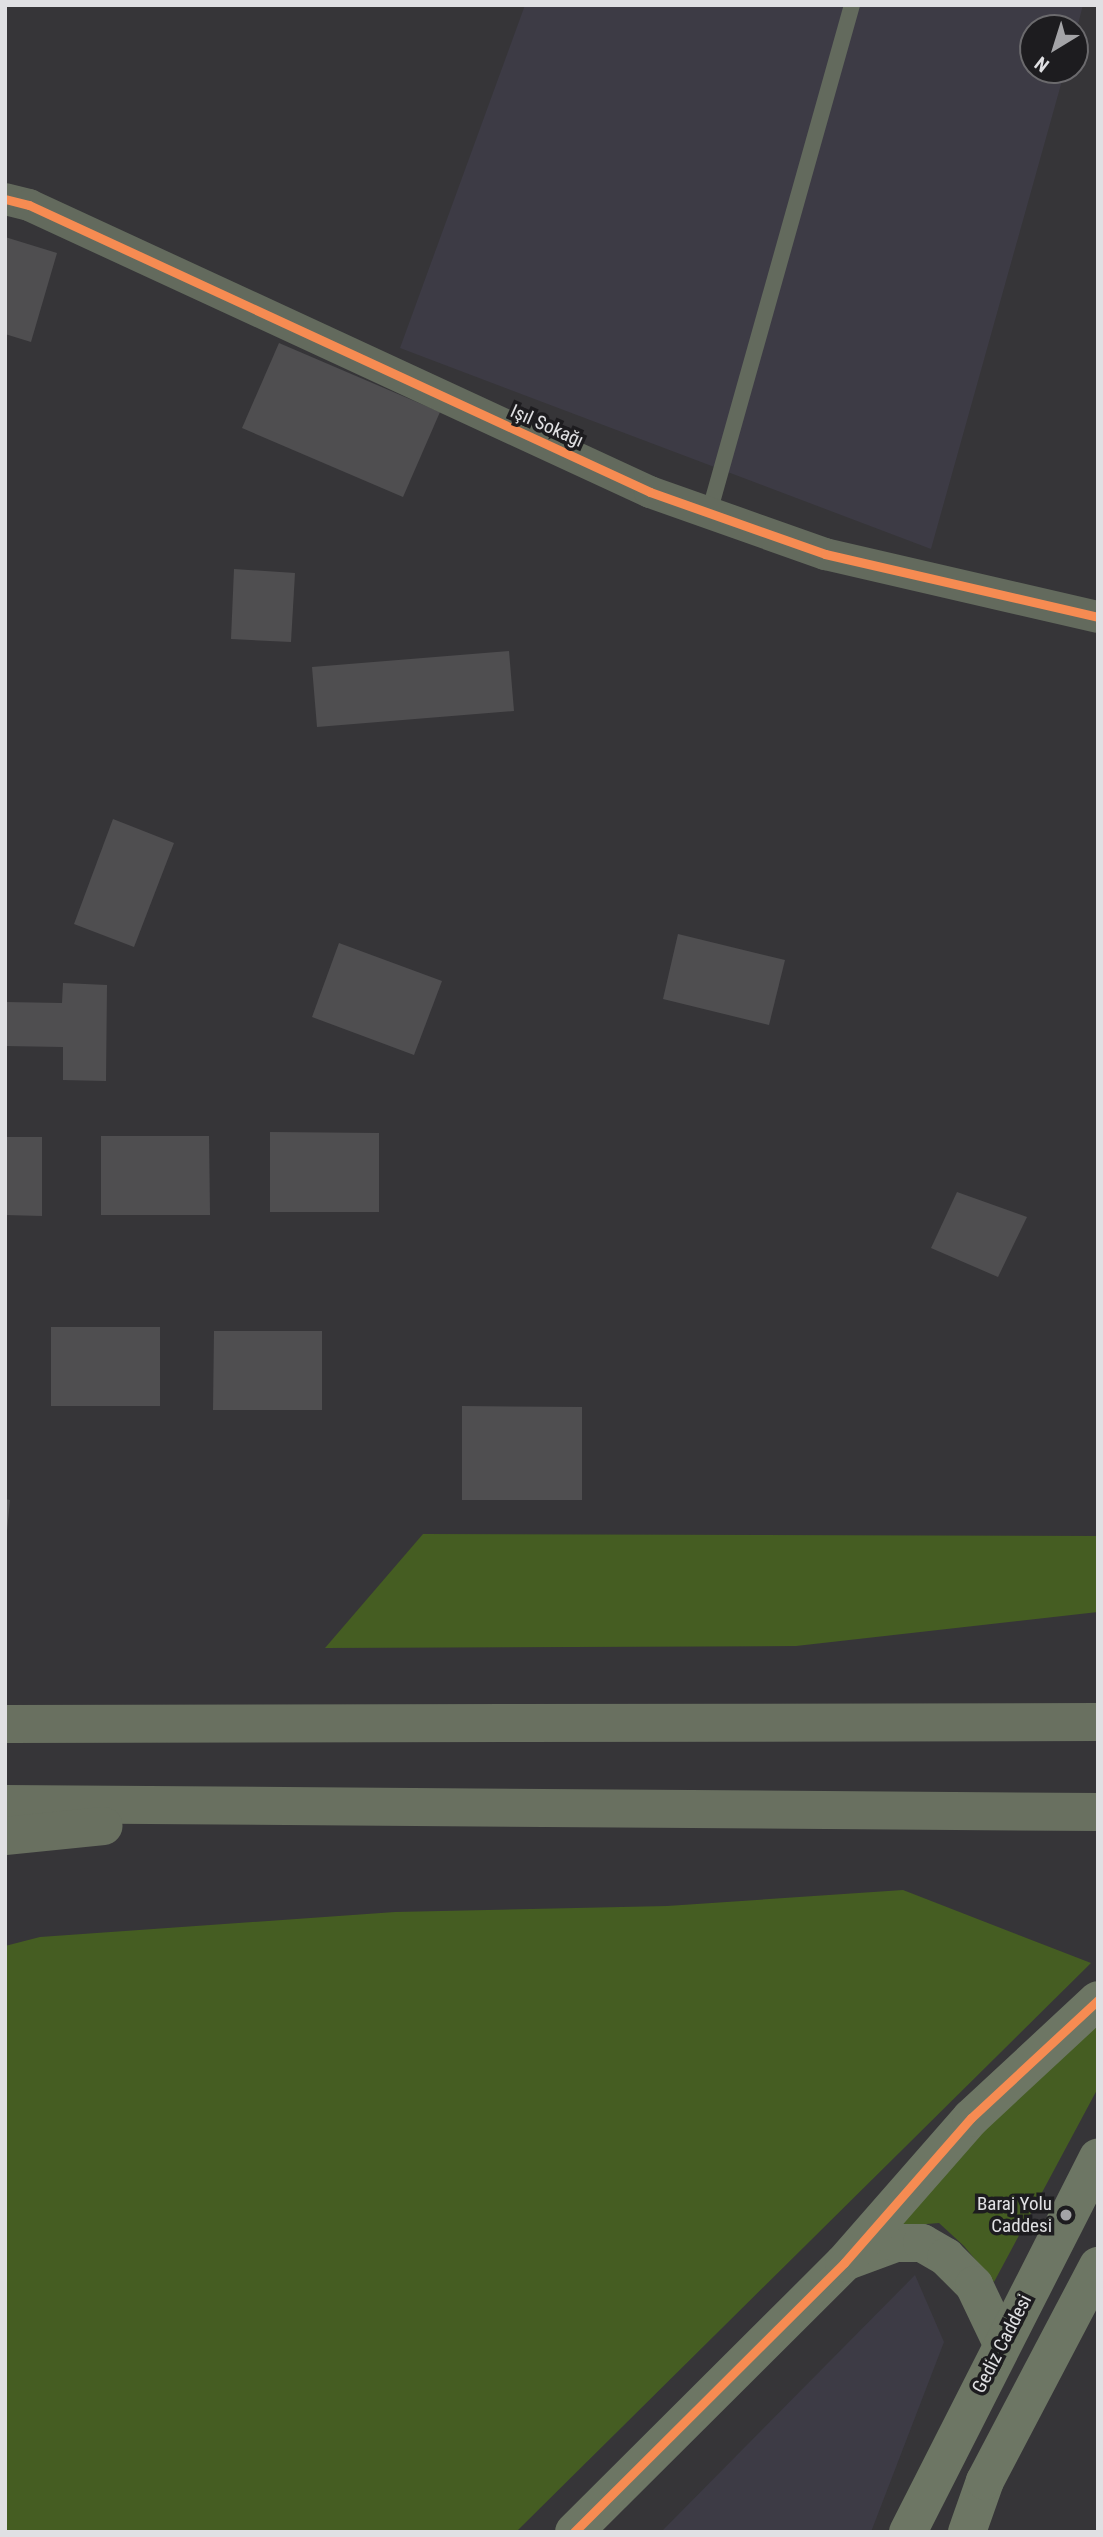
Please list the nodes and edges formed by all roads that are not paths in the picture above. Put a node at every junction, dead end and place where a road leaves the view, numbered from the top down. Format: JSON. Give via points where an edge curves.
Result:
{"nodes":[{"id":1,"x":852,"y":5,"type":"edge"},
{"id":2,"x":5,"y":199,"type":"edge"},
{"id":3,"x":709,"y":513,"type":"junction"},
{"id":4,"x":1098,"y":617,"type":"edge"},
{"id":5,"x":5,"y":1700,"type":"edge"},
{"id":6,"x":1098,"y":1721,"type":"edge"},
{"id":7,"x":426,"y":1723,"type":"junction"},
{"id":8,"x":5,"y":1724,"type":"edge"},
{"id":9,"x":5,"y":1804,"type":"edge"},
{"id":10,"x":286,"y":1806,"type":"junction"},
{"id":11,"x":1093,"y":1812,"type":"edge"},
{"id":12,"x":5,"y":1836,"type":"edge"},
{"id":13,"x":1098,"y":2000,"type":"edge"},
{"id":14,"x":1098,"y":2157,"type":"edge"},
{"id":15,"x":844,"y":2263,"type":"junction"},
{"id":16,"x":1098,"y":2266,"type":"edge"},
{"id":17,"x":1002,"y":2344,"type":"junction"},
{"id":18,"x":574,"y":2532,"type":"edge"},
{"id":19,"x":908,"y":2532,"type":"edge"},
{"id":20,"x":967,"y":2532,"type":"edge"}],
"edges":[{"from":1,"to":3,"type":"lane"},
{"from":2,"to":3,"type":"street","name":"Işıl Sokağı","via":[[29,205],[650,492]]},
{"from":3,"to":4,"type":"street","name":"Işıl Sokağı","via":[[825,554]]},
{"from":5,"to":7,"type":"highway"},
{"from":6,"to":7,"type":"highway"},
{"from":7,"to":8,"type":"highway"},
{"from":9,"to":10,"type":"highway"},
{"from":10,"to":11,"type":"highway"},
{"from":10,"to":12,"type":"highway"},
{"from":13,"to":15,"type":"street","via":[[971,2118]]},
{"from":14,"to":17,"type":"street","name":"Gediz Caddesi"},
{"from":15,"to":17,"type":"street","via":[[896,2243],[922,2243],[974,2285]]},
{"from":15,"to":18,"type":"street"},
{"from":16,"to":20,"type":"street","via":[[985,2481]]},
{"from":17,"to":19,"type":"street","name":"Gediz Caddesi"}]}
